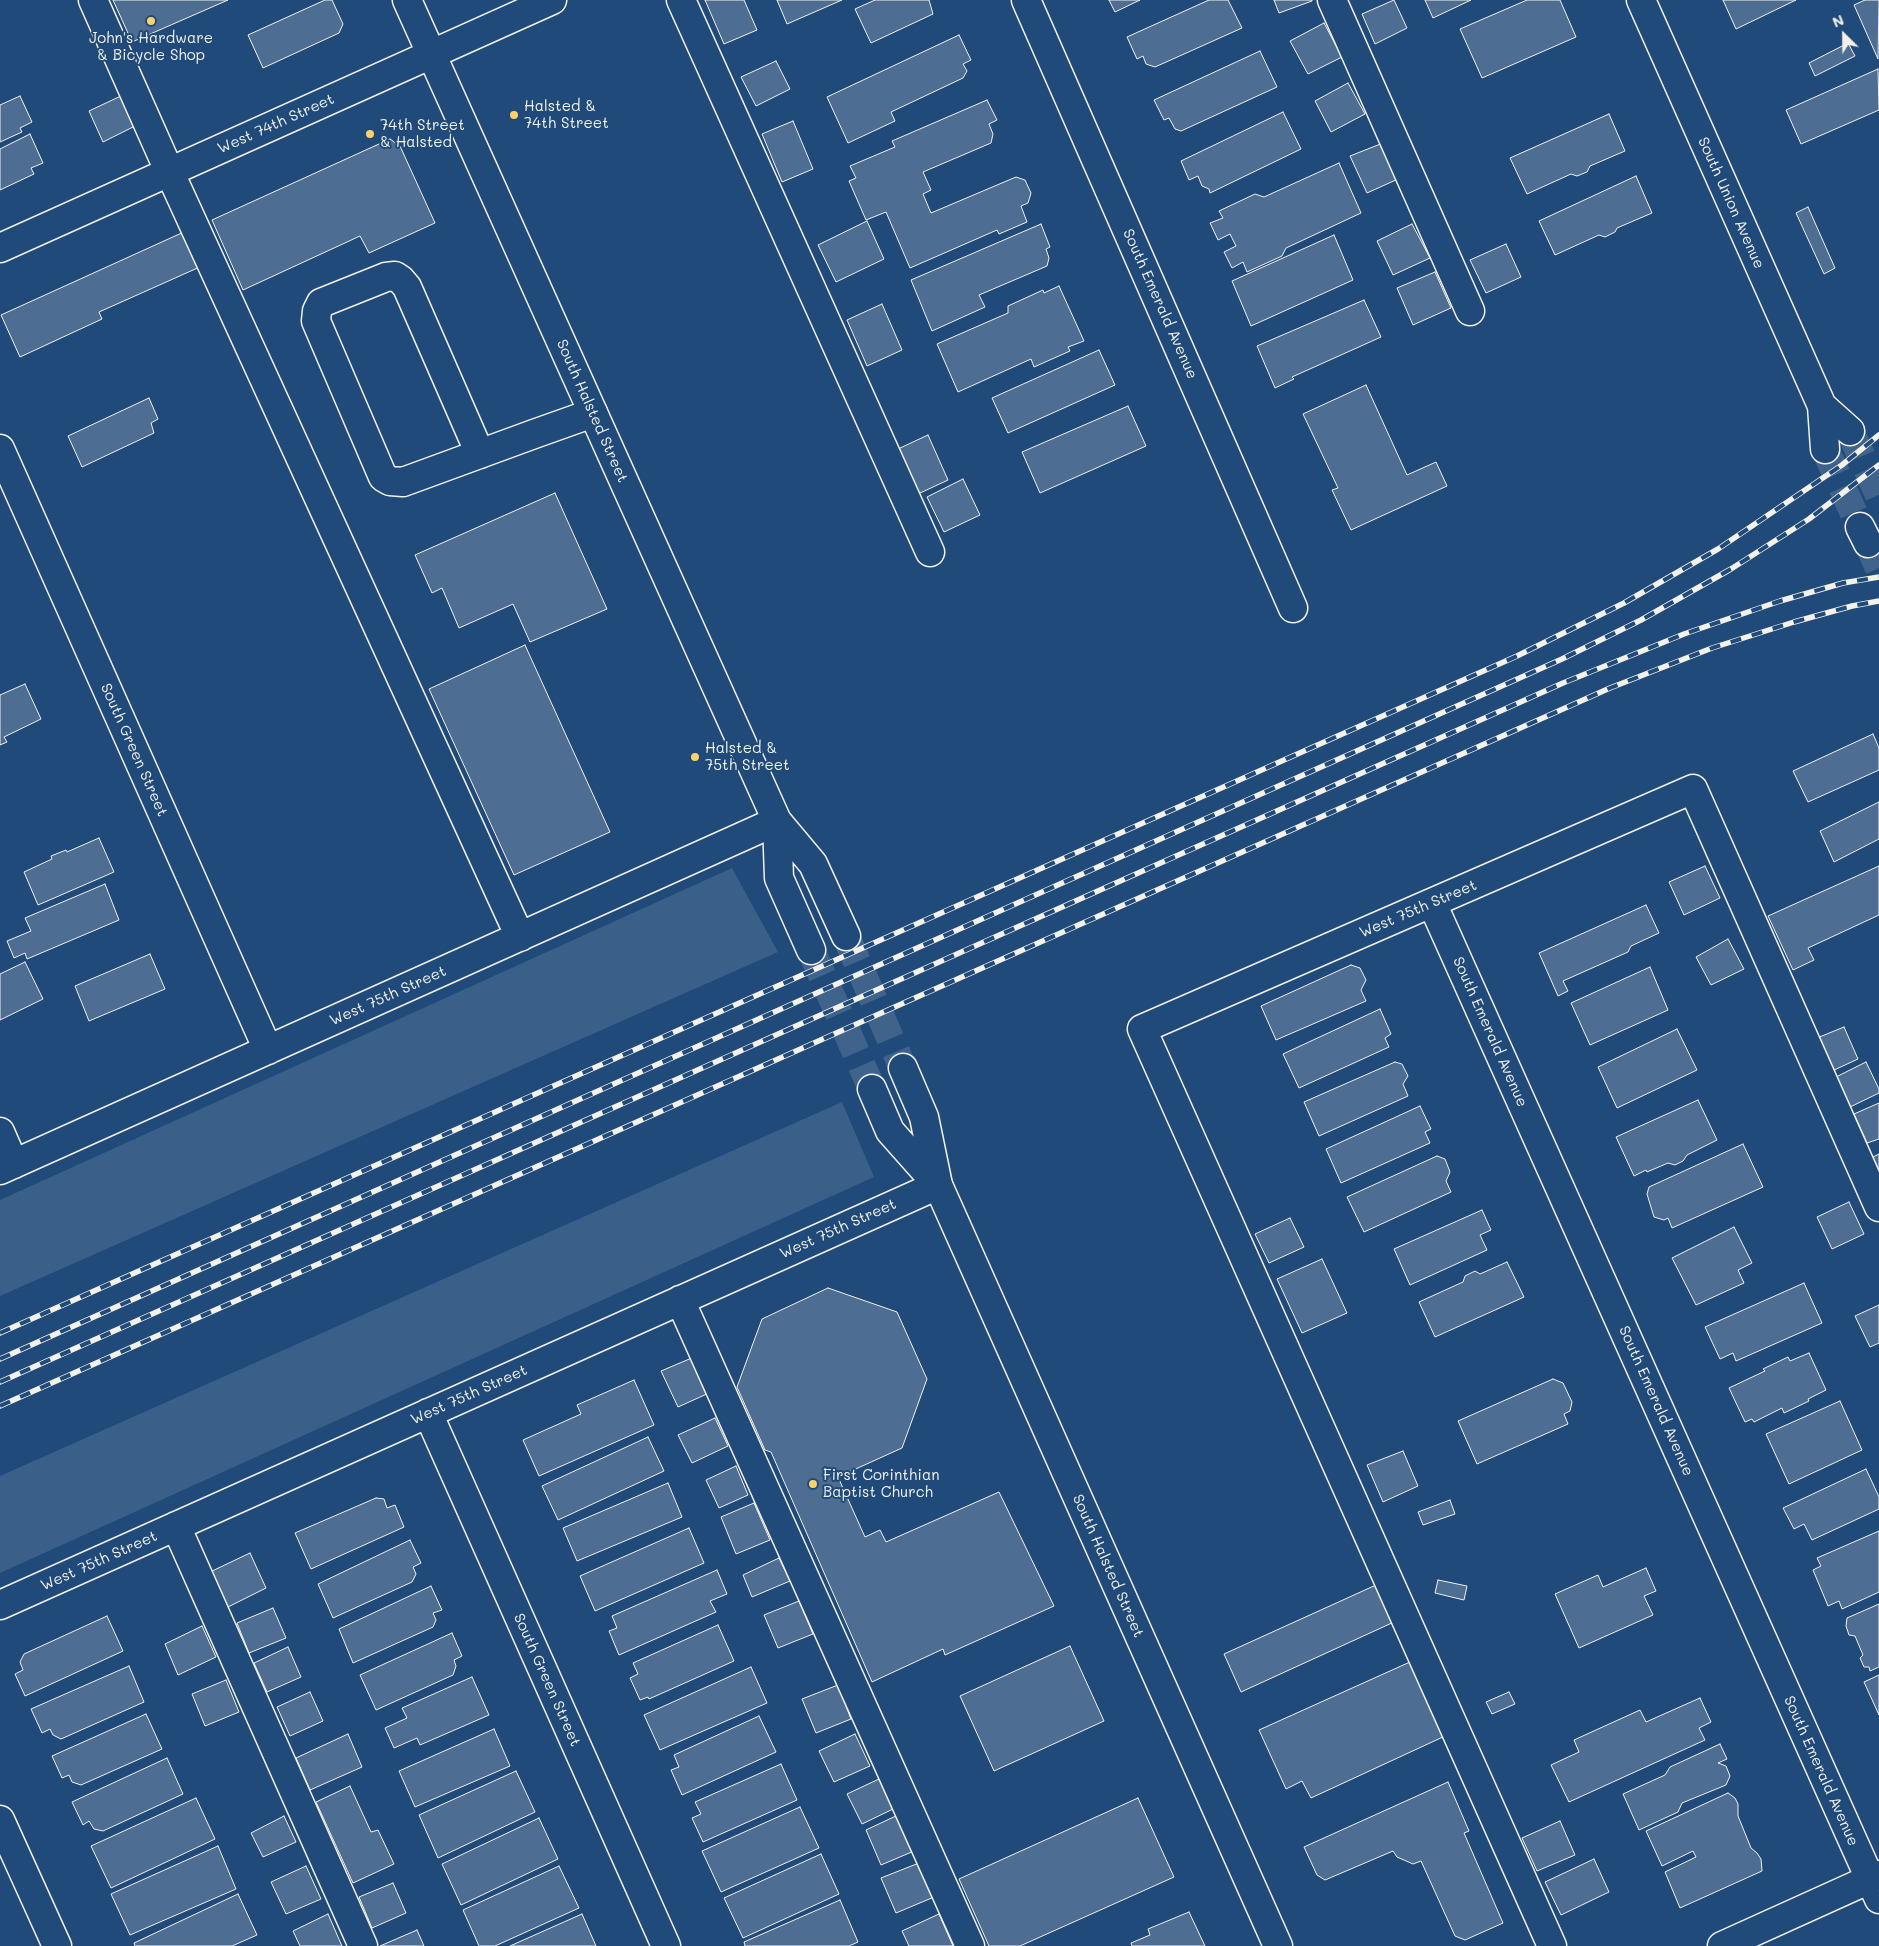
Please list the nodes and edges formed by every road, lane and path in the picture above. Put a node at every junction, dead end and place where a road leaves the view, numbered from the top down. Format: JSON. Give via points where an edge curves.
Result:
{"nodes":[{"id":1,"x":93,"y":0,"type":"edge"},
{"id":2,"x":407,"y":0,"type":"edge"},
{"id":3,"x":552,"y":0,"type":"edge"},
{"id":4,"x":681,"y":0,"type":"edge"},
{"id":5,"x":1026,"y":0,"type":"edge"},
{"id":6,"x":1332,"y":0,"type":"edge"},
{"id":7,"x":1641,"y":0,"type":"edge"},
{"id":8,"x":431,"y":54,"type":"junction"},
{"id":9,"x":170,"y":173,"type":"junction"},
{"id":10,"x":0,"y":248,"type":"edge"},
{"id":11,"x":1470,"y":311,"type":"dead end"},
{"id":12,"x":1822,"y":406,"type":"junction"},
{"id":13,"x":593,"y":413,"type":"junction"},
{"id":14,"x":1850,"y":431,"type":"tunnel mouth"},
{"id":15,"x":0,"y":449,"type":"edge"},
{"id":16,"x":1825,"y":449,"type":"tunnel mouth"},
{"id":17,"x":480,"y":454,"type":"junction"},
{"id":18,"x":930,"y":552,"type":"dead end"},
{"id":19,"x":1293,"y":608,"type":"dead end"},
{"id":20,"x":777,"y":822,"type":"junction"},
{"id":21,"x":1432,"y":903,"type":"junction"},
{"id":22,"x":846,"y":936,"type":"tunnel mouth"},
{"id":23,"x":520,"y":937,"type":"junction"},
{"id":24,"x":810,"y":950,"type":"tunnel mouth"},
{"id":25,"x":268,"y":1050,"type":"junction"},
{"id":26,"x":903,"y":1068,"type":"tunnel mouth"},
{"id":27,"x":872,"y":1089,"type":"tunnel mouth"},
{"id":28,"x":0,"y":1132,"type":"edge"},
{"id":29,"x":7,"y":1167,"type":"edge"},
{"id":30,"x":938,"y":1185,"type":"junction"},
{"id":31,"x":1879,"y":1207,"type":"edge"},
{"id":32,"x":680,"y":1300,"type":"junction"},
{"id":33,"x":428,"y":1413,"type":"junction"},
{"id":34,"x":176,"y":1526,"type":"junction"},
{"id":35,"x":0,"y":1605,"type":"edge"},
{"id":36,"x":0,"y":1820,"type":"edge"},
{"id":37,"x":1876,"y":1884,"type":"edge"},
{"id":38,"x":56,"y":1946,"type":"edge"},
{"id":39,"x":364,"y":1946,"type":"edge"},
{"id":40,"x":666,"y":1946,"type":"edge"},
{"id":41,"x":970,"y":1946,"type":"edge"},
{"id":42,"x":1278,"y":1946,"type":"edge"},
{"id":43,"x":1552,"y":1946,"type":"edge"},
{"id":44,"x":1722,"y":1946,"type":"edge"}],
"edges":[{"from":1,"to":9,"type":"street"},
{"from":2,"to":8,"type":"street","name":"South Halsted Street"},
{"from":3,"to":8,"type":"street","name":"West 74th Street"},
{"from":4,"to":18,"type":"street"},
{"from":5,"to":19,"type":"street","name":"South Emerald Avenue"},
{"from":6,"to":11,"type":"street"},
{"from":7,"to":12,"type":"street","name":"South Union Avenue"},
{"from":8,"to":9,"type":"street","name":"West 74th Street"},
{"from":8,"to":13,"type":"street","name":"South Halsted Street"},
{"from":9,"to":10,"type":"street","name":"West 74th Street"},
{"from":9,"to":23,"type":"street"},
{"from":12,"to":14,"type":"street","name":"South Union Avenue"},
{"from":12,"to":16,"type":"street","name":"South Union Avenue"},
{"from":13,"to":17,"type":"street"},
{"from":13,"to":20,"type":"street","name":"South Halsted Street"},
{"from":15,"to":25,"type":"street","name":"South Green Street"},
{"from":17,"to":17,"type":"street","via":[[403,482],[383,478],[316,320],[322,303],[386,277],[395,276],[401,280],[408,287]]},
{"from":20,"to":22,"type":"street","name":"South Halsted Street","via":[[813,864]]},
{"from":20,"to":23,"type":"street","name":"West 75th Street"},
{"from":20,"to":24,"type":"street","name":"South Halsted Street","via":[[778,878]]},
{"from":21,"to":31,"type":"street","name":"West 75th Street","via":[[1693,789]]},
{"from":21,"to":37,"type":"street","name":"South Emerald Avenue"},
{"from":21,"to":43,"type":"street","name":"West 75th Street","via":[[1142,1029]]},
{"from":23,"to":25,"type":"street","name":"West 75th Street"},
{"from":25,"to":29,"type":"street","name":"West 75th Street"},
{"from":26,"to":30,"type":"street","name":"South Halsted Street","via":[[924,1117]]},
{"from":27,"to":30,"type":"street","name":"South Halsted Street","via":[[890,1131]]},
{"from":28,"to":29,"type":"street"},
{"from":30,"to":32,"type":"street","name":"West 75th Street"},
{"from":30,"to":42,"type":"street","name":"South Halsted Street"},
{"from":32,"to":33,"type":"street","name":"West 75th Street"},
{"from":32,"to":41,"type":"street"},
{"from":33,"to":34,"type":"street","name":"West 75th Street"},
{"from":33,"to":40,"type":"street","name":"South Green Street"},
{"from":34,"to":35,"type":"street","name":"West 75th Street"},
{"from":34,"to":39,"type":"street"},
{"from":36,"to":38,"type":"street"},
{"from":37,"to":44,"type":"street"}]}
